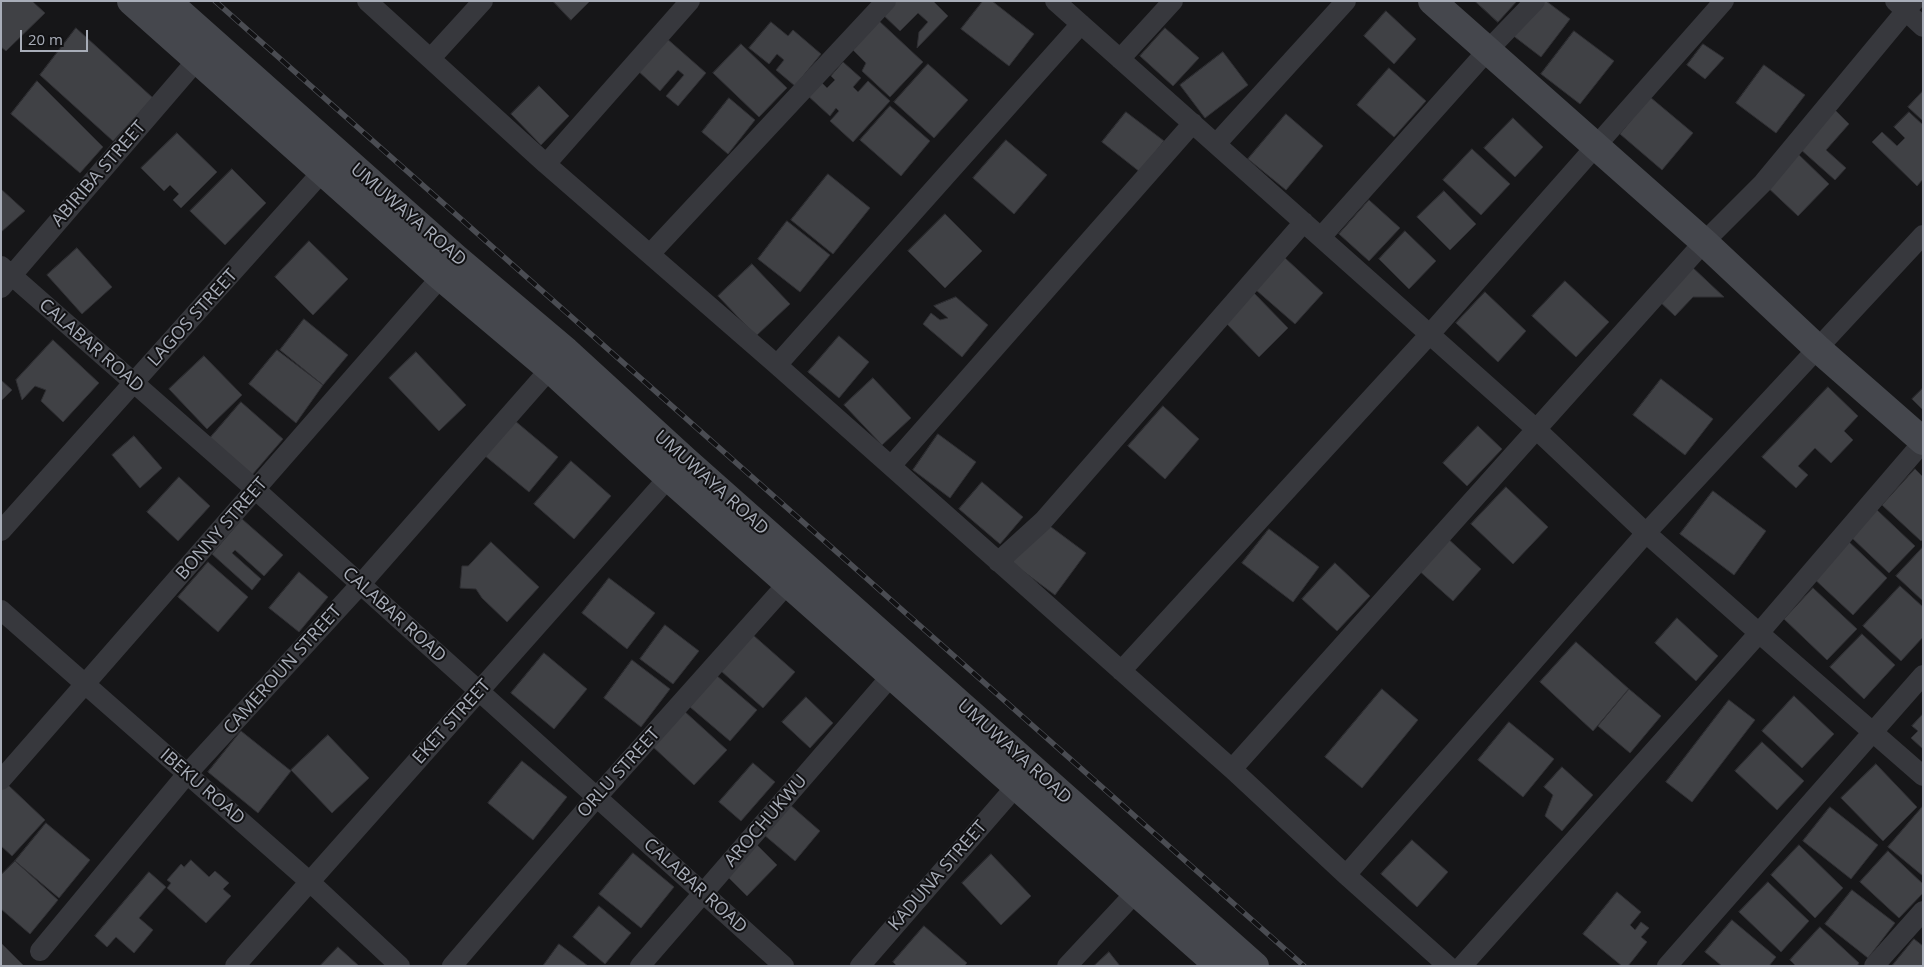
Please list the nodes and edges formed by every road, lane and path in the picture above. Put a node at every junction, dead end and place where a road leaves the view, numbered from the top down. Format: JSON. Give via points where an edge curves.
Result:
{"nodes":[{"id":1,"x":131,"y":1,"type":"edge"},
{"id":2,"x":167,"y":1,"type":"edge"},
{"id":3,"x":367,"y":1,"type":"edge"},
{"id":4,"x":483,"y":1,"type":"edge"},
{"id":5,"x":690,"y":1,"type":"edge"},
{"id":6,"x":886,"y":1,"type":"edge"},
{"id":7,"x":1055,"y":1,"type":"edge"},
{"id":8,"x":1173,"y":1,"type":"edge"},
{"id":9,"x":1346,"y":1,"type":"edge"},
{"id":10,"x":1432,"y":1,"type":"edge"},
{"id":11,"x":1535,"y":1,"type":"edge"},
{"id":12,"x":1724,"y":1,"type":"edge"},
{"id":13,"x":1905,"y":4,"type":"edge"},
{"id":14,"x":1081,"y":24,"type":"junction"},
{"id":15,"x":1923,"y":27,"type":"edge"},
{"id":16,"x":1488,"y":50,"type":"junction"},
{"id":17,"x":431,"y":58,"type":"junction"},
{"id":18,"x":1120,"y":59,"type":"junction"},
{"id":19,"x":197,"y":60,"type":"junction"},
{"id":20,"x":1193,"y":123,"type":"junction"},
{"id":21,"x":1216,"y":144,"type":"junction"},
{"id":22,"x":1596,"y":147,"type":"junction"},
{"id":23,"x":331,"y":162,"type":"junction"},
{"id":24,"x":546,"y":164,"type":"junction"},
{"id":25,"x":1304,"y":222,"type":"junction"},
{"id":26,"x":1923,"y":235,"type":"edge"},
{"id":27,"x":1321,"y":237,"type":"junction"},
{"id":28,"x":1704,"y":242,"type":"junction"},
{"id":29,"x":650,"y":254,"type":"junction"},
{"id":30,"x":5,"y":276,"type":"edge"},
{"id":31,"x":442,"y":276,"type":"junction"},
{"id":32,"x":1430,"y":334,"type":"junction"},
{"id":33,"x":1817,"y":348,"type":"junction"},
{"id":34,"x":777,"y":365,"type":"junction"},
{"id":35,"x":550,"y":369,"type":"junction"},
{"id":36,"x":134,"y":384,"type":"junction"},
{"id":37,"x":1536,"y":429,"type":"junction"},
{"id":38,"x":1923,"y":442,"type":"edge"},
{"id":39,"x":891,"y":466,"type":"junction"},
{"id":40,"x":677,"y":469,"type":"junction"},
{"id":41,"x":256,"y":490,"type":"junction"},
{"id":42,"x":1,"y":531,"type":"edge"},
{"id":43,"x":1646,"y":532,"type":"junction"},
{"id":44,"x":998,"y":562,"type":"junction"},
{"id":45,"x":788,"y":583,"type":"junction"},
{"id":46,"x":360,"y":585,"type":"junction"},
{"id":47,"x":1,"y":610,"type":"edge"},
{"id":48,"x":1758,"y":633,"type":"junction"},
{"id":49,"x":1121,"y":670,"type":"junction"},
{"id":50,"x":892,"y":675,"type":"junction"},
{"id":51,"x":1923,"y":675,"type":"edge"},
{"id":52,"x":85,"y":685,"type":"junction"},
{"id":53,"x":479,"y":692,"type":"junction"},
{"id":54,"x":1873,"y":731,"type":"junction"},
{"id":55,"x":1232,"y":769,"type":"junction"},
{"id":56,"x":188,"y":774,"type":"junction"},
{"id":57,"x":1923,"y":776,"type":"edge"},
{"id":58,"x":1024,"y":777,"type":"junction"},
{"id":59,"x":1,"y":780,"type":"edge"},
{"id":60,"x":596,"y":798,"type":"junction"},
{"id":61,"x":1346,"y":875,"type":"junction"},
{"id":62,"x":310,"y":882,"type":"junction"},
{"id":63,"x":1136,"y":892,"type":"junction"},
{"id":64,"x":703,"y":894,"type":"junction"},
{"id":65,"x":1923,"y":911,"type":"edge"},
{"id":66,"x":40,"y":951,"type":"dead end"},
{"id":67,"x":235,"y":966,"type":"edge"},
{"id":68,"x":400,"y":966,"type":"edge"},
{"id":69,"x":452,"y":966,"type":"edge"},
{"id":70,"x":640,"y":966,"type":"edge"},
{"id":71,"x":784,"y":966,"type":"edge"},
{"id":72,"x":860,"y":966,"type":"edge"},
{"id":73,"x":1067,"y":966,"type":"edge"},
{"id":74,"x":1218,"y":966,"type":"edge"},
{"id":75,"x":1255,"y":966,"type":"edge"},
{"id":76,"x":1448,"y":966,"type":"edge"},
{"id":77,"x":1462,"y":966,"type":"edge"},
{"id":78,"x":1667,"y":966,"type":"edge"},
{"id":79,"x":1874,"y":966,"type":"edge"}],
"edges":[{"from":1,"to":19,"type":"street","name":"UMUWAYA ROAD"},
{"from":2,"to":23,"type":"street","name":"UMUWAYA ROAD"},
{"from":3,"to":17,"type":"street"},
{"from":4,"to":17,"type":"street"},
{"from":5,"to":24,"type":"street"},
{"from":6,"to":29,"type":"street"},
{"from":7,"to":14,"type":"street"},
{"from":8,"to":18,"type":"street"},
{"from":9,"to":21,"type":"street"},
{"from":10,"to":16,"type":"street"},
{"from":11,"to":16,"type":"street"},
{"from":12,"to":22,"type":"street"},
{"from":13,"to":15,"type":"street"},
{"from":13,"to":28,"type":"street","via":[[1763,182]]},
{"from":14,"to":18,"type":"street"},
{"from":14,"to":34,"type":"street"},
{"from":16,"to":22,"type":"street"},
{"from":16,"to":27,"type":"street"},
{"from":17,"to":24,"type":"street"},
{"from":18,"to":20,"type":"street"},
{"from":19,"to":23,"type":"street","name":"UMUWAYA ROAD"},
{"from":19,"to":30,"type":"street","name":"ABIRIBA STREET"},
{"from":20,"to":21,"type":"street"},
{"from":20,"to":39,"type":"street"},
{"from":21,"to":25,"type":"street"},
{"from":22,"to":28,"type":"street"},
{"from":22,"to":32,"type":"street"},
{"from":23,"to":31,"type":"street","name":"UMUWAYA ROAD"},
{"from":23,"to":36,"type":"street","name":"LAGOS STREET"},
{"from":23,"to":40,"type":"street","name":"UMUWAYA ROAD","via":[[566,351]]},
{"from":24,"to":29,"type":"street"},
{"from":25,"to":27,"type":"street"},
{"from":25,"to":44,"type":"street","via":[[1043,521]]},
{"from":26,"to":33,"type":"street"},
{"from":27,"to":32,"type":"street"},
{"from":28,"to":33,"type":"street"},
{"from":28,"to":37,"type":"street"},
{"from":29,"to":34,"type":"street"},
{"from":30,"to":36,"type":"street","name":"CALABAR ROAD"},
{"from":31,"to":35,"type":"street","name":"UMUWAYA ROAD"},
{"from":31,"to":41,"type":"street","name":"BONNY STREET"},
{"from":32,"to":37,"type":"street"},
{"from":32,"to":49,"type":"street"},
{"from":33,"to":38,"type":"street"},
{"from":33,"to":43,"type":"street"},
{"from":34,"to":39,"type":"street"},
{"from":35,"to":40,"type":"street","name":"UMUWAYA ROAD"},
{"from":35,"to":46,"type":"street","name":"CAMEROUN STREET"},
{"from":36,"to":41,"type":"street","name":"CALABAR ROAD"},
{"from":36,"to":42,"type":"street","name":"LAGOS STREET"},
{"from":37,"to":43,"type":"street"},
{"from":37,"to":55,"type":"street"},
{"from":38,"to":48,"type":"street"},
{"from":39,"to":44,"type":"street"},
{"from":40,"to":45,"type":"street","name":"UMUWAYA ROAD"},
{"from":40,"to":53,"type":"street","name":"EKET STREET"},
{"from":40,"to":58,"type":"street","name":"UMUWAYA ROAD"},
{"from":41,"to":46,"type":"street","name":"CALABAR ROAD"},
{"from":41,"to":52,"type":"street","name":"BONNY STREET"},
{"from":43,"to":48,"type":"street"},
{"from":43,"to":61,"type":"street"},
{"from":44,"to":49,"type":"street"},
{"from":45,"to":50,"type":"street","name":"UMUWAYA ROAD"},
{"from":45,"to":60,"type":"street","name":"ORLU STREET"},
{"from":46,"to":53,"type":"street","name":"CALABAR ROAD"},
{"from":46,"to":56,"type":"street","name":"CAMEROUN STREET"},
{"from":47,"to":52,"type":"street","name":"IBEKU ROAD"},
{"from":48,"to":54,"type":"street"},
{"from":48,"to":77,"type":"street"},
{"from":49,"to":55,"type":"street"},
{"from":50,"to":58,"type":"street","name":"UMUWAYA ROAD"},
{"from":50,"to":64,"type":"street","name":"AROCHUKWU"},
{"from":51,"to":54,"type":"street"},
{"from":52,"to":56,"type":"street","name":"IBEKU ROAD"},
{"from":52,"to":59,"type":"street","name":"BONNY STREET"},
{"from":53,"to":60,"type":"street","name":"CALABAR ROAD"},
{"from":53,"to":62,"type":"street","name":"EKET STREET"},
{"from":54,"to":57,"type":"street"},
{"from":54,"to":78,"type":"street"},
{"from":55,"to":61,"type":"street"},
{"from":56,"to":62,"type":"street","name":"IBEKU ROAD"},
{"from":56,"to":66,"type":"street","name":"CAMEROUN STREET"},
{"from":58,"to":63,"type":"street","name":"UMUWAYA ROAD"},
{"from":58,"to":72,"type":"street","name":"KADUNA STREET"},
{"from":58,"to":75,"type":"street","name":"UMUWAYA ROAD"},
{"from":60,"to":64,"type":"street","name":"CALABAR ROAD"},
{"from":60,"to":69,"type":"street","name":"ORLU STREET"},
{"from":61,"to":76,"type":"street"},
{"from":62,"to":67,"type":"street","name":"EKET STREET"},
{"from":62,"to":68,"type":"street","name":"IBEKU ROAD"},
{"from":63,"to":73,"type":"street"},
{"from":63,"to":74,"type":"street","name":"UMUWAYA ROAD"},
{"from":64,"to":70,"type":"street","name":"AROCHUKWU"},
{"from":64,"to":71,"type":"street","name":"CALABAR ROAD"},
{"from":65,"to":79,"type":"street"}]}
